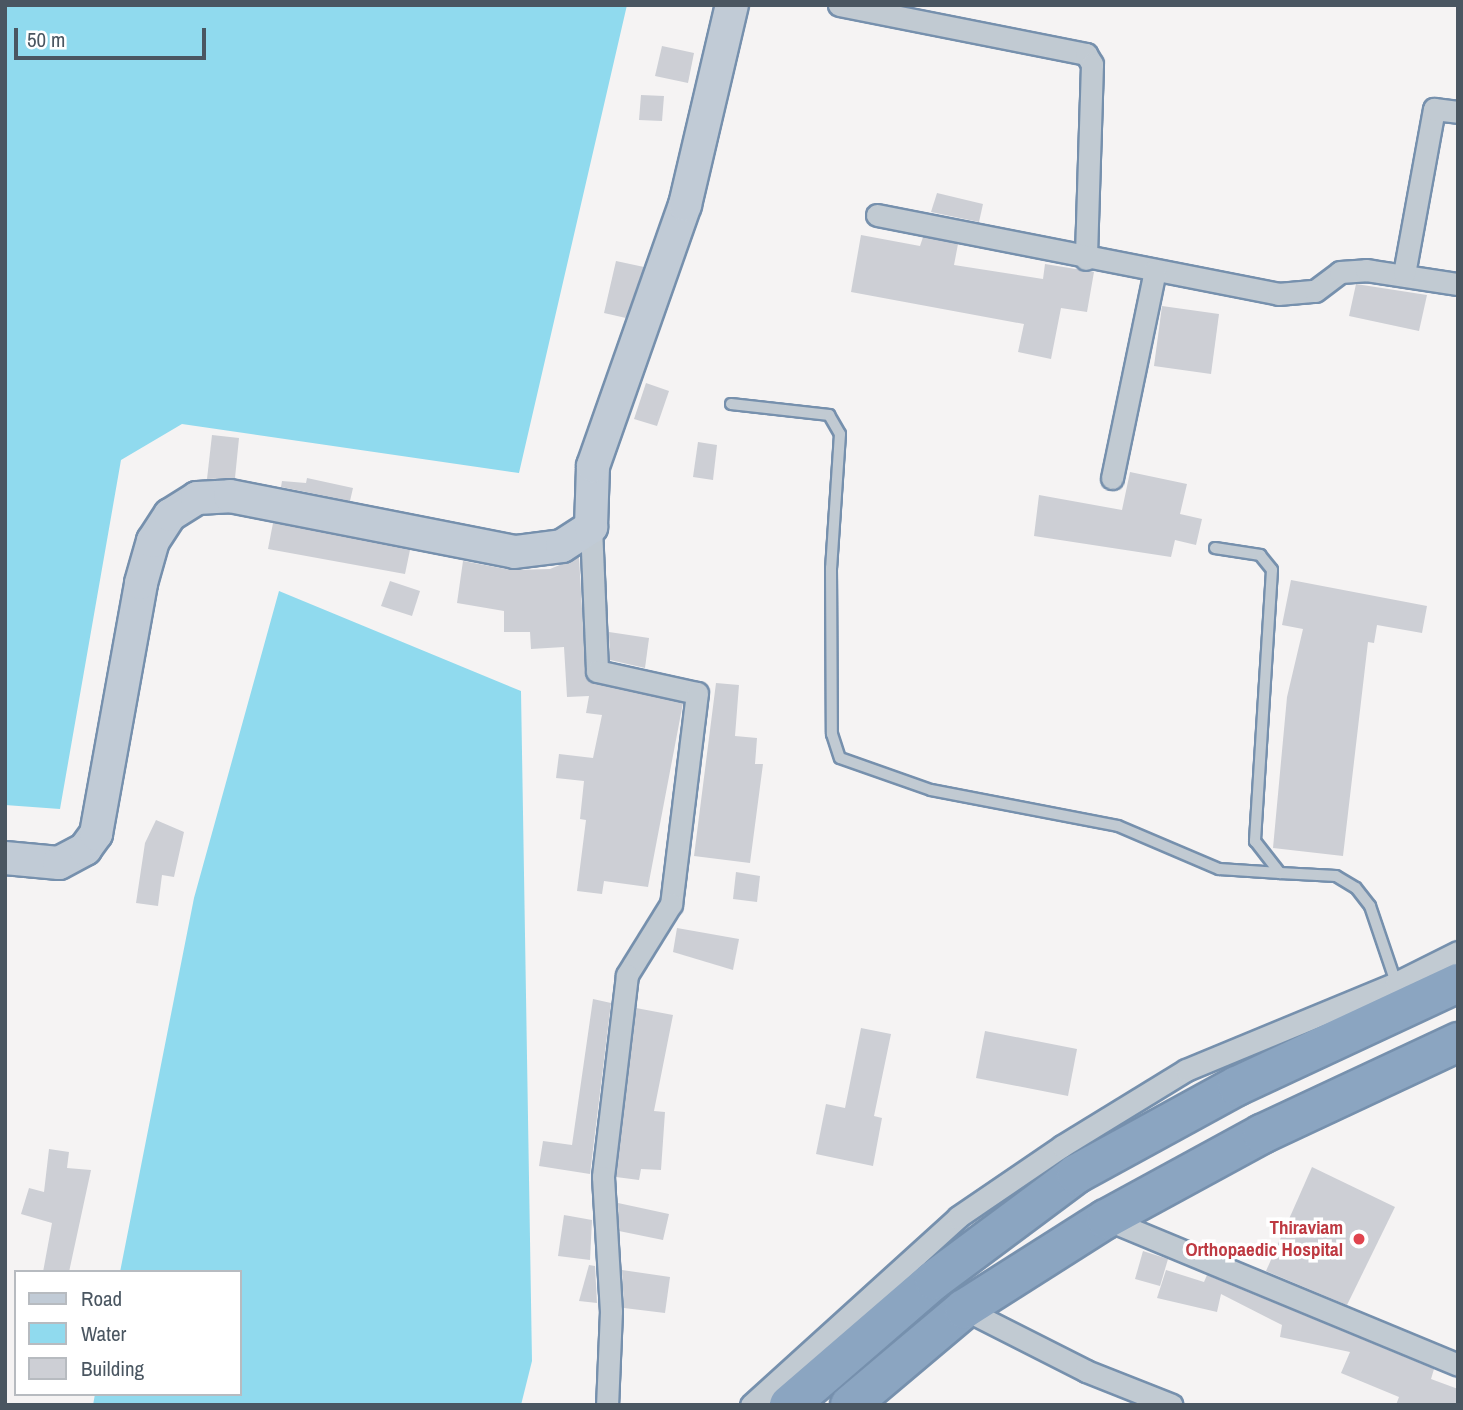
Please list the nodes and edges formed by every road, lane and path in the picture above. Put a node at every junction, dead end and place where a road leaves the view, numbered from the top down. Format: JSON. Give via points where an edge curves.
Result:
{"nodes":[{"id":1,"x":732,"y":5,"type":"edge"},
{"id":2,"x":839,"y":5,"type":"edge"},
{"id":3,"x":1458,"y":112,"type":"edge"},
{"id":4,"x":877,"y":215,"type":"dead end"},
{"id":5,"x":1086,"y":259,"type":"junction"},
{"id":6,"x":1155,"y":270,"type":"junction"},
{"id":7,"x":1404,"y":274,"type":"junction"},
{"id":8,"x":1458,"y":284,"type":"edge"},
{"id":9,"x":731,"y":404,"type":"dead end"},
{"id":10,"x":1112,"y":478,"type":"dead end"},
{"id":11,"x":591,"y":527,"type":"junction"},
{"id":12,"x":1214,"y":548,"type":"dead end"},
{"id":13,"x":5,"y":858,"type":"edge"},
{"id":14,"x":1280,"y":873,"type":"junction"},
{"id":15,"x":1458,"y":952,"type":"edge"},
{"id":16,"x":1396,"y":983,"type":"junction"},
{"id":17,"x":1458,"y":983,"type":"edge"},
{"id":18,"x":1458,"y":1042,"type":"edge"},
{"id":19,"x":1106,"y":1219,"type":"junction"},
{"id":20,"x":964,"y":1309,"type":"junction"},
{"id":21,"x":1458,"y":1365,"type":"edge"},
{"id":22,"x":607,"y":1405,"type":"edge"},
{"id":23,"x":751,"y":1405,"type":"edge"},
{"id":24,"x":789,"y":1405,"type":"edge"},
{"id":25,"x":850,"y":1405,"type":"edge"},
{"id":26,"x":1171,"y":1405,"type":"edge"}],
"edges":[{"from":1,"to":11,"type":"street","via":[[685,205],[593,466]]},
{"from":2,"to":5,"type":"street","via":[[1086,54],[1093,64]]},
{"from":3,"to":7,"type":"street","via":[[1434,109]]},
{"from":4,"to":5,"type":"street"},
{"from":5,"to":6,"type":"street"},
{"from":6,"to":7,"type":"street","via":[[1278,294],[1315,291],[1340,272]]},
{"from":6,"to":10,"type":"street"},
{"from":7,"to":8,"type":"street"},
{"from":9,"to":14,"type":"lane","via":[[830,415],[840,434],[831,554],[832,734],[840,758],[931,790],[1118,825],[1219,869]]},
{"from":11,"to":13,"type":"street","via":[[562,546],[515,552],[230,496],[197,498],[170,515],[153,541],[96,834],[85,849],[59,863]]},
{"from":11,"to":22,"type":"street","via":[[597,671],[696,693],[671,904],[626,975],[603,1177],[611,1311]]},
{"from":12,"to":14,"type":"lane","via":[[1260,555],[1272,570],[1255,842]]},
{"from":14,"to":16,"type":"lane","via":[[1336,876],[1356,888],[1370,906]]},
{"from":15,"to":16,"type":"street"},
{"from":16,"to":23,"type":"street","via":[[1186,1070],[1062,1146],[958,1217]]},
{"from":17,"to":24,"type":"highway","via":[[1237,1086],[1076,1174],[934,1280]]},
{"from":18,"to":19,"type":"highway","via":[[1262,1134]]},
{"from":19,"to":20,"type":"highway"},
{"from":19,"to":21,"type":"street"},
{"from":20,"to":25,"type":"highway"},
{"from":20,"to":26,"type":"street","via":[[1086,1371]]}]}
